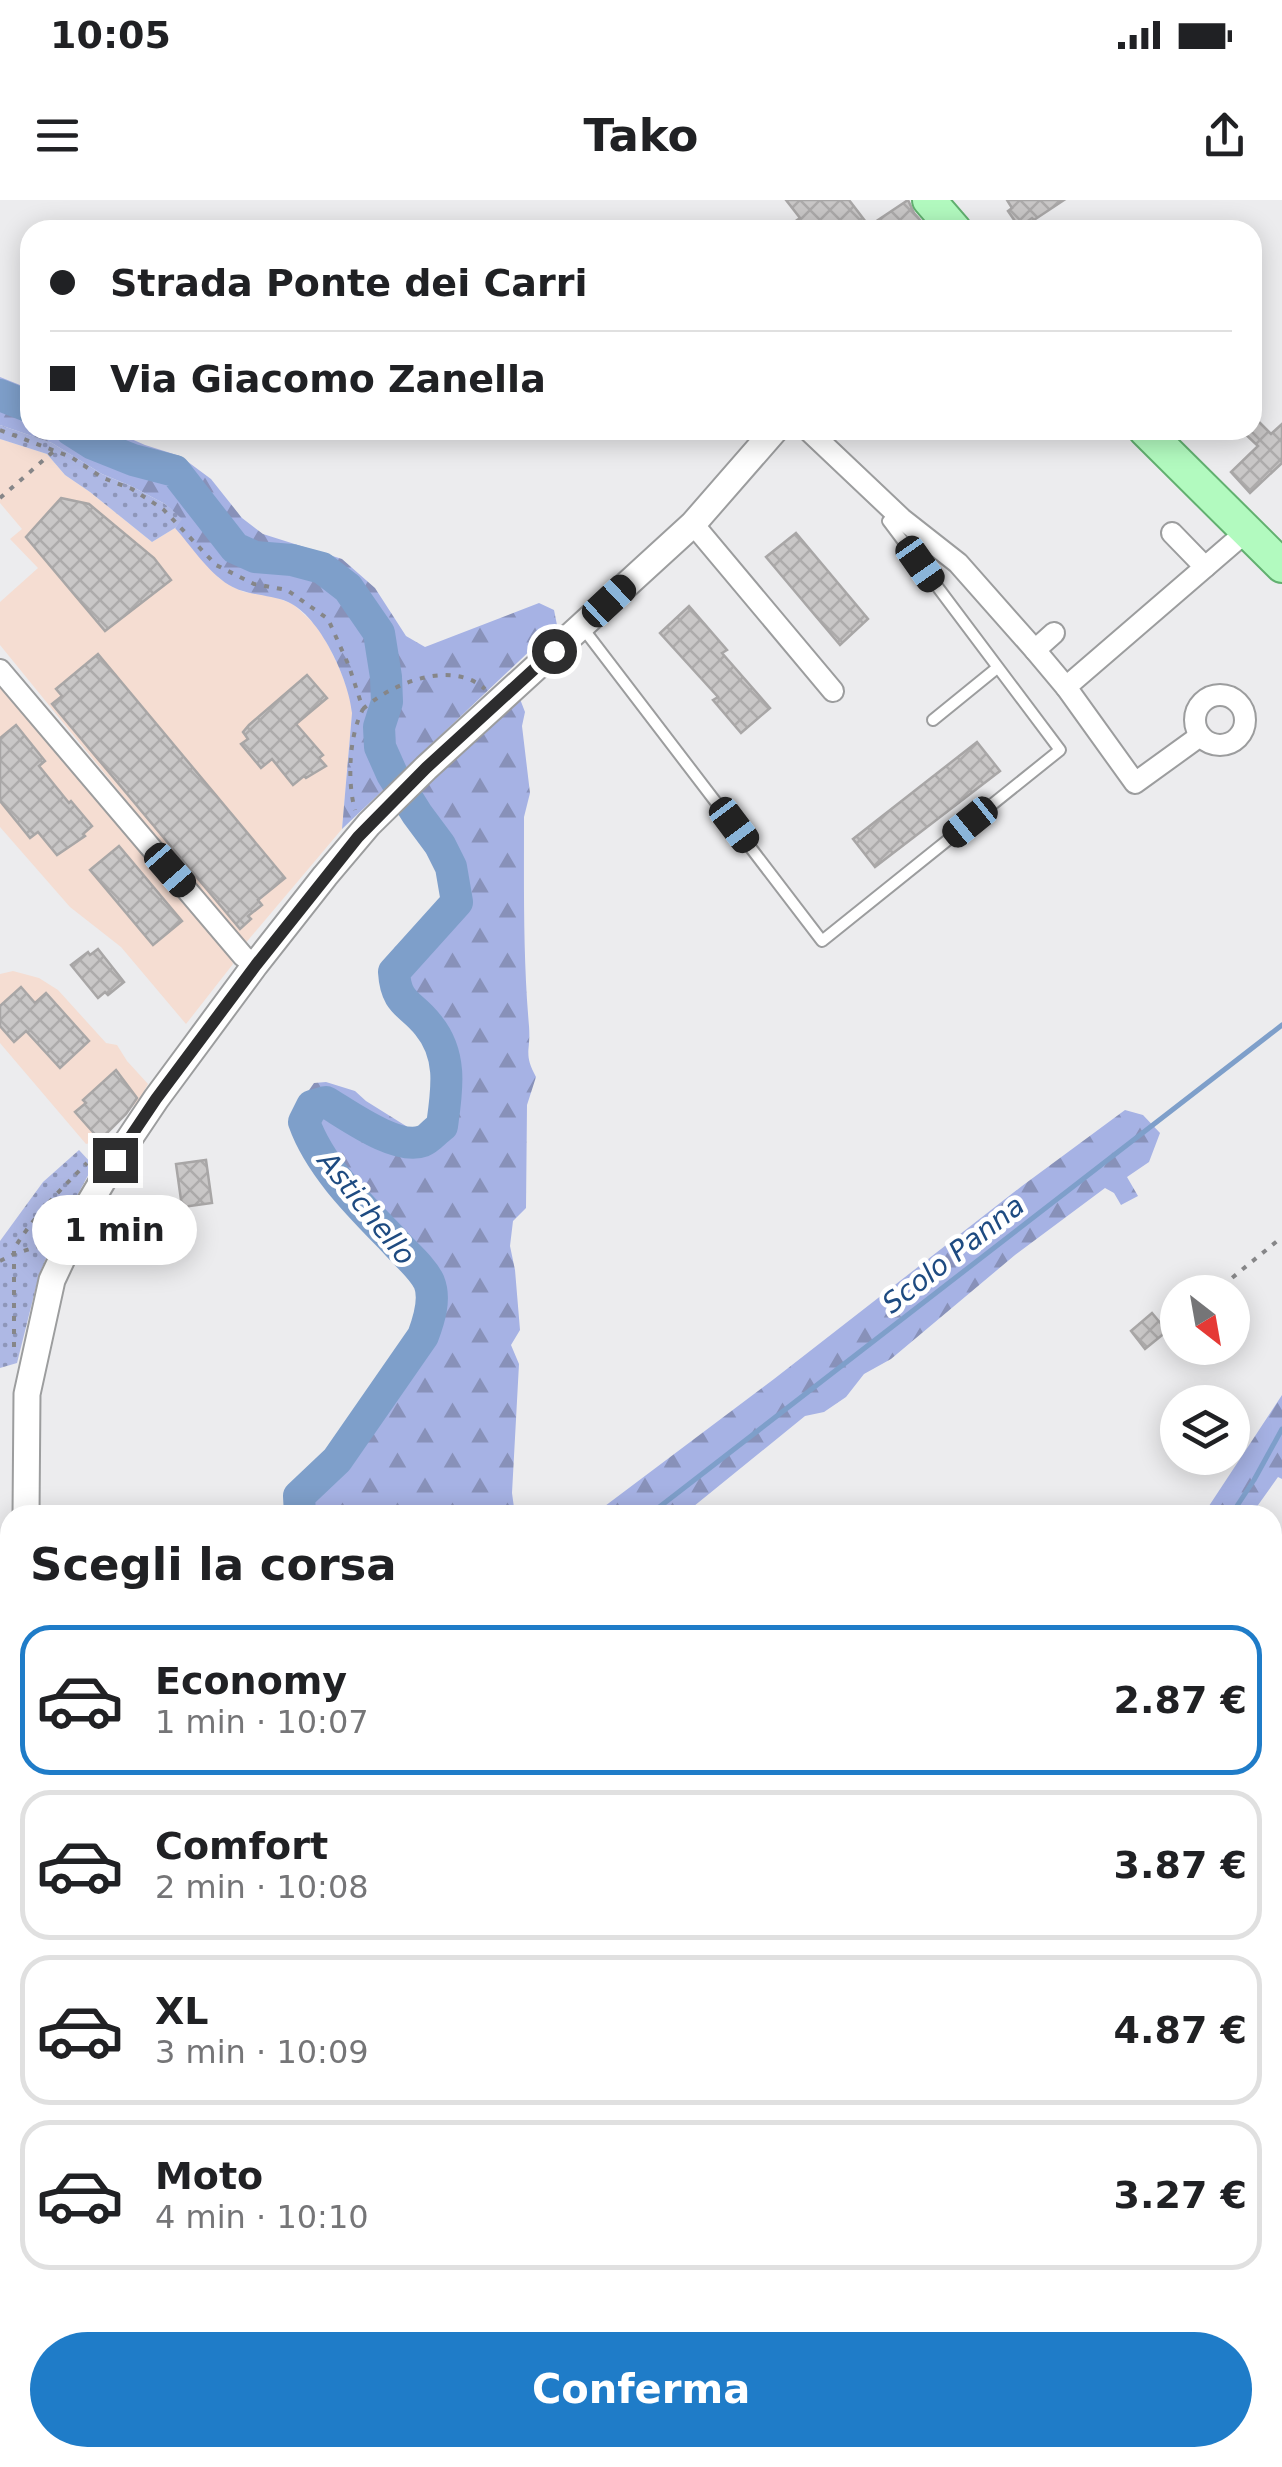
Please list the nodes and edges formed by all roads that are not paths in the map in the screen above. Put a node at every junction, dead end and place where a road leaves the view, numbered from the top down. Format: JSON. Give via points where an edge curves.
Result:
{"nodes":[{"id":1,"x":766,"y":440,"type":"edge"},
{"id":2,"x":819,"y":440,"type":"edge"},
{"id":3,"x":1156,"y":440,"type":"edge"},
{"id":4,"x":896,"y":513,"type":"junction"},
{"id":5,"x":693,"y":524,"type":"junction"},
{"id":6,"x":1247,"y":531,"type":"junction"},
{"id":7,"x":1172,"y":533,"type":"dead end"},
{"id":8,"x":1205,"y":566,"type":"junction"},
{"id":9,"x":1282,"y":566,"type":"edge"},
{"id":10,"x":582,"y":626,"type":"junction"},
{"id":11,"x":1054,"y":633,"type":"dead end"},
{"id":12,"x":1035,"y":650,"type":"junction"},
{"id":13,"x":998,"y":668,"type":"junction"},
{"id":14,"x":0,"y":670,"type":"edge"},
{"id":15,"x":1066,"y":687,"type":"junction"},
{"id":16,"x":833,"y":691,"type":"dead end"},
{"id":17,"x":933,"y":720,"type":"dead end"},
{"id":18,"x":1200,"y":736,"type":"dead end"},
{"id":19,"x":256,"y":965,"type":"junction"},
{"id":20,"x":26,"y":1505,"type":"edge"}],
"edges":[{"from":1,"to":5,"type":"street"},
{"from":2,"to":4,"type":"street"},
{"from":3,"to":6,"type":"main road"},
{"from":4,"to":12,"type":"street","via":[[958,563]]},
{"from":4,"to":13,"type":"lane","via":[[888,521]]},
{"from":5,"to":10,"type":"street"},
{"from":5,"to":16,"type":"street"},
{"from":6,"to":8,"type":"street"},
{"from":6,"to":9,"type":"main road"},
{"from":7,"to":8,"type":"street"},
{"from":8,"to":15,"type":"street"},
{"from":10,"to":13,"type":"lane","via":[[822,940],[1060,750]]},
{"from":10,"to":19,"type":"street","via":[[363,822]]},
{"from":11,"to":12,"type":"street"},
{"from":12,"to":15,"type":"street"},
{"from":13,"to":17,"type":"lane"},
{"from":14,"to":19,"type":"street"},
{"from":15,"to":18,"type":"street","via":[[1135,784]]},
{"from":19,"to":20,"type":"street","via":[[115,1160],[52,1280],[27,1394]]}]}
